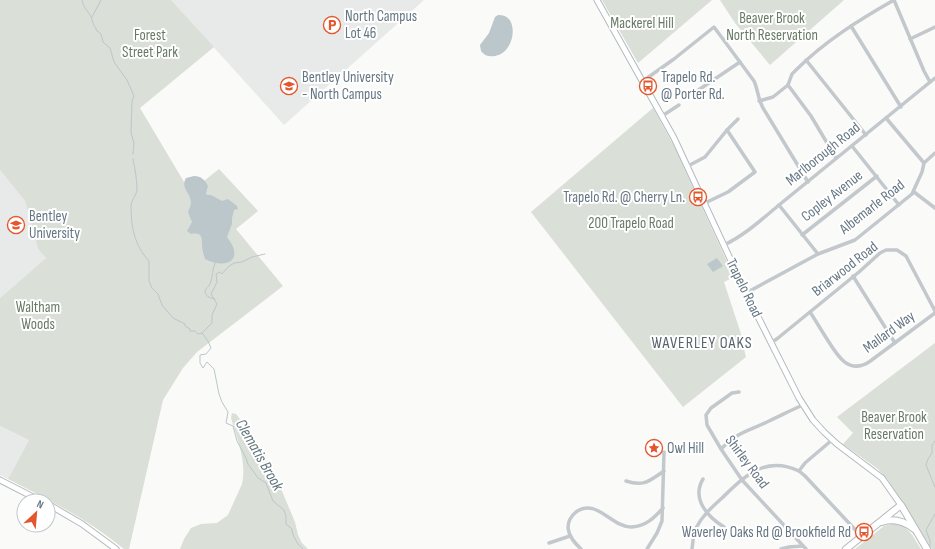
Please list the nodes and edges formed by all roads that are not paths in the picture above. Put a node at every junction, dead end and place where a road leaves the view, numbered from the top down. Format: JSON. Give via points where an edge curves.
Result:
{"nodes":[{"id":1,"x":597,"y":0,"type":"edge"},
{"id":2,"x":894,"y":0,"type":"edge"},
{"id":3,"x":851,"y":26,"type":"junction"},
{"id":4,"x":935,"y":27,"type":"edge"},
{"id":5,"x":910,"y":39,"type":"junction"},
{"id":6,"x":806,"y":60,"type":"junction"},
{"id":7,"x":740,"y":62,"type":"junction"},
{"id":8,"x":935,"y":78,"type":"edge"},
{"id":9,"x":643,"y":81,"type":"junction"},
{"id":10,"x":930,"y":82,"type":"junction"},
{"id":11,"x":788,"y":85,"type":"junction"},
{"id":12,"x":690,"y":95,"type":"dead end"},
{"id":13,"x":759,"y":101,"type":"junction"},
{"id":14,"x":679,"y":105,"type":"dead end"},
{"id":15,"x":901,"y":107,"type":"junction"},
{"id":16,"x":662,"y":116,"type":"junction"},
{"id":17,"x":886,"y":118,"type":"junction"},
{"id":18,"x":738,"y":119,"type":"dead end"},
{"id":19,"x":727,"y":130,"type":"junction"},
{"id":20,"x":866,"y":135,"type":"junction"},
{"id":21,"x":852,"y":146,"type":"junction"},
{"id":22,"x":935,"y":153,"type":"edge"},
{"id":23,"x":836,"y":158,"type":"junction"},
{"id":24,"x":924,"y":163,"type":"junction"},
{"id":25,"x":688,"y":166,"type":"junction"},
{"id":26,"x":877,"y":176,"type":"junction"},
{"id":27,"x":808,"y":182,"type":"junction"},
{"id":28,"x":914,"y":192,"type":"junction"},
{"id":29,"x":705,"y":203,"type":"junction"},
{"id":30,"x":899,"y":204,"type":"junction"},
{"id":31,"x":779,"y":205,"type":"junction"},
{"id":32,"x":935,"y":208,"type":"edge"},
{"id":33,"x":802,"y":234,"type":"junction"},
{"id":34,"x":724,"y":246,"type":"junction"},
{"id":35,"x":818,"y":254,"type":"junction"},
{"id":36,"x":853,"y":276,"type":"junction"},
{"id":37,"x":746,"y":293,"type":"junction"},
{"id":38,"x":810,"y":312,"type":"junction"},
{"id":39,"x":935,"y":312,"type":"edge"},
{"id":40,"x":771,"y":342,"type":"junction"},
{"id":41,"x":895,"y":343,"type":"junction"},
{"id":42,"x":739,"y":392,"type":"dead end"},
{"id":43,"x":803,"y":404,"type":"junction"},
{"id":44,"x":832,"y":440,"type":"junction"},
{"id":45,"x":721,"y":449,"type":"junction"},
{"id":46,"x":664,"y":452,"type":"dead end"},
{"id":47,"x":664,"y":471,"type":"junction"},
{"id":48,"x":799,"y":471,"type":"junction"},
{"id":49,"x":703,"y":479,"type":"dead end"},
{"id":50,"x":0,"y":480,"type":"edge"},
{"id":51,"x":742,"y":480,"type":"junction"},
{"id":52,"x":626,"y":481,"type":"dead end"},
{"id":53,"x":25,"y":493,"type":"edge"},
{"id":54,"x":900,"y":505,"type":"junction"},
{"id":55,"x":663,"y":508,"type":"junction"},
{"id":56,"x":56,"y":509,"type":"edge"},
{"id":57,"x":706,"y":513,"type":"junction"},
{"id":58,"x":875,"y":525,"type":"junction"},
{"id":59,"x":724,"y":527,"type":"dead end"},
{"id":60,"x":919,"y":535,"type":"junction"},
{"id":61,"x":570,"y":536,"type":"junction"},
{"id":62,"x":862,"y":537,"type":"junction"},
{"id":63,"x":549,"y":543,"type":"dead end"},
{"id":64,"x":804,"y":547,"type":"edge"},
{"id":65,"x":116,"y":549,"type":"edge"},
{"id":66,"x":581,"y":549,"type":"edge"},
{"id":67,"x":647,"y":549,"type":"edge"},
{"id":68,"x":692,"y":549,"type":"edge"},
{"id":69,"x":781,"y":549,"type":"edge"},
{"id":70,"x":846,"y":549,"type":"edge"},
{"id":71,"x":927,"y":549,"type":"edge"}],
"edges":[{"from":1,"to":9,"type":"main road","name":"Trapelo Road"},
{"from":2,"to":3,"type":"street"},
{"from":2,"to":5,"type":"street"},
{"from":3,"to":6,"type":"street"},
{"from":3,"to":15,"type":"street"},
{"from":4,"to":5,"type":"street"},
{"from":5,"to":10,"type":"street"},
{"from":6,"to":11,"type":"street","via":[[792,74]]},
{"from":6,"to":20,"type":"street"},
{"from":7,"to":9,"type":"street","via":[[714,27]]},
{"from":7,"to":12,"type":"street"},
{"from":7,"to":13,"type":"street","via":[[754,81]]},
{"from":8,"to":10,"type":"street","name":"Marlborough Road"},
{"from":9,"to":16,"type":"main road","name":"Trapelo Road"},
{"from":10,"to":15,"type":"street","name":"Marlborough Road"},
{"from":11,"to":13,"type":"street","via":[[773,97]]},
{"from":11,"to":23,"type":"street"},
{"from":13,"to":27,"type":"street"},
{"from":14,"to":16,"type":"street"},
{"from":15,"to":17,"type":"street","name":"Marlborough Road"},
{"from":16,"to":25,"type":"main road","name":"Trapelo Road"},
{"from":17,"to":20,"type":"street","name":"Marlborough Road"},
{"from":17,"to":24,"type":"street"},
{"from":18,"to":19,"type":"street"},
{"from":19,"to":25,"type":"street","via":[[706,157]]},
{"from":19,"to":29,"type":"street","via":[[755,172],[728,192]]},
{"from":20,"to":21,"type":"street","name":"Marlborough Road"},
{"from":21,"to":23,"type":"street","name":"Marlborough Road"},
{"from":21,"to":26,"type":"street"},
{"from":22,"to":24,"type":"street"},
{"from":23,"to":27,"type":"street","name":"Marlborough Road"},
{"from":24,"to":28,"type":"street","name":"Albemarle Road"},
{"from":25,"to":29,"type":"main road","name":"Trapelo Road"},
{"from":26,"to":30,"type":"street"},
{"from":26,"to":33,"type":"street","name":"Copley Avenue"},
{"from":27,"to":31,"type":"street","name":"Marlborough Road"},
{"from":28,"to":30,"type":"street","name":"Albemarle Road"},
{"from":28,"to":32,"type":"street"},
{"from":29,"to":34,"type":"main road","name":"Trapelo Road"},
{"from":30,"to":35,"type":"street","name":"Albemarle Road","via":[[855,240]]},
{"from":31,"to":33,"type":"street"},
{"from":31,"to":34,"type":"street","name":"Marlborough Road","via":[[745,234]]},
{"from":33,"to":35,"type":"street"},
{"from":34,"to":37,"type":"main road","name":"Trapelo Road"},
{"from":35,"to":37,"type":"street","name":"Albemarle Road"},
{"from":36,"to":38,"type":"street","name":"Briarwood Road"},
{"from":36,"to":39,"type":"street","name":"Briarwood Road","via":[[880,253],[897,250],[909,259]]},
{"from":36,"to":41,"type":"street"},
{"from":37,"to":40,"type":"main road","name":"Trapelo Road"},
{"from":38,"to":40,"type":"street","name":"Briarwood Road"},
{"from":38,"to":41,"type":"street","name":"Mallard Way","via":[[839,357],[850,365],[864,365]]},
{"from":39,"to":41,"type":"street","name":"Mallard Way"},
{"from":40,"to":43,"type":"main road","name":"Trapelo Road"},
{"from":42,"to":45,"type":"street","name":"Shirley Road","via":[[732,393],[714,405],[706,415],[707,425]]},
{"from":43,"to":44,"type":"main road","name":"Trapelo Road","via":[[816,424]]},
{"from":43,"to":45,"type":"street","via":[[745,430]]},
{"from":44,"to":48,"type":"street"},
{"from":44,"to":54,"type":"main road","name":"Trapelo Road","via":[[882,478]]},
{"from":45,"to":51,"type":"street","name":"Shirley Road"},
{"from":46,"to":47,"type":"street"},
{"from":47,"to":52,"type":"street","via":[[643,484]]},
{"from":47,"to":55,"type":"street"},
{"from":48,"to":51,"type":"street","via":[[771,465],[759,468]]},
{"from":48,"to":62,"type":"street"},
{"from":49,"to":57,"type":"street","via":[[699,493]]},
{"from":50,"to":53,"type":"main road"},
{"from":51,"to":57,"type":"street"},
{"from":51,"to":64,"type":"street","name":"Shirley Road"},
{"from":54,"to":58,"type":"main road"},
{"from":54,"to":60,"type":"main road","name":"Trapelo Road"},
{"from":55,"to":61,"type":"street","via":[[646,523],[629,527],[618,524],[595,509],[581,509],[570,519]]},
{"from":55,"to":67,"type":"street","via":[[660,527]]},
{"from":56,"to":65,"type":"main road"},
{"from":57,"to":59,"type":"street"},
{"from":57,"to":68,"type":"street","via":[[696,528]]},
{"from":58,"to":60,"type":"main road","via":[[887,520],[900,521]]},
{"from":58,"to":62,"type":"main road"},
{"from":60,"to":71,"type":"main road","name":"Trapelo Road"},
{"from":61,"to":63,"type":"street"},
{"from":61,"to":66,"type":"street"},
{"from":62,"to":70,"type":"main road"},
{"from":64,"to":69,"type":"street"}]}
